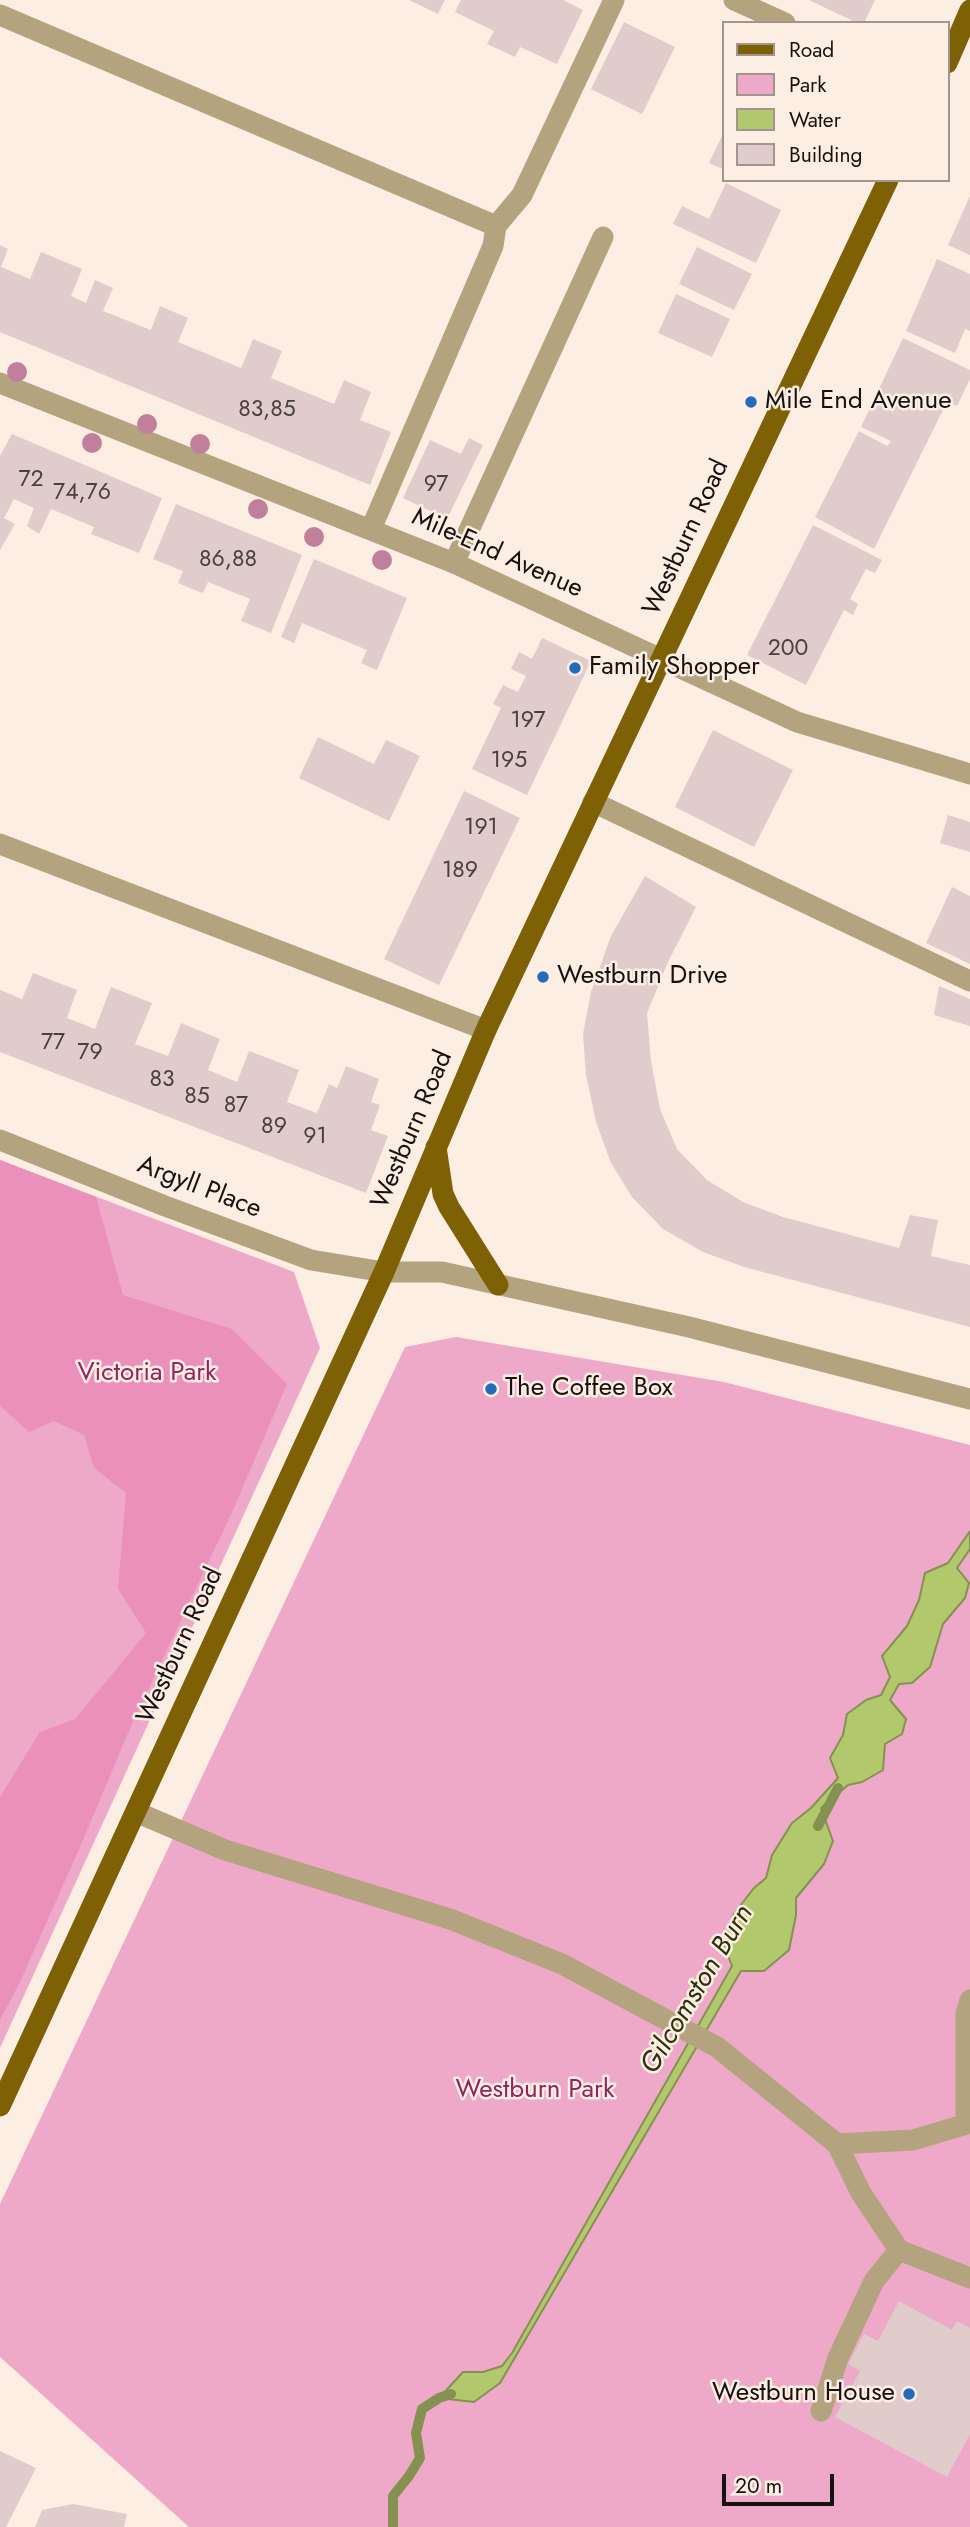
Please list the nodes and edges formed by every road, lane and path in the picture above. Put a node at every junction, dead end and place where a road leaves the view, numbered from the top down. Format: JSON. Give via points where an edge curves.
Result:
{"nodes":[{"id":1,"x":614,"y":0,"type":"edge"},
{"id":2,"x":734,"y":0,"type":"edge"},
{"id":3,"x":970,"y":10,"type":"edge"},
{"id":4,"x":0,"y":15,"type":"edge"},
{"id":5,"x":781,"y":21,"type":"edge"},
{"id":6,"x":970,"y":44,"type":"edge"},
{"id":7,"x":949,"y":58,"type":"edge"},
{"id":8,"x":949,"y":71,"type":"edge"},
{"id":9,"x":887,"y":182,"type":"edge"},
{"id":10,"x":496,"y":226,"type":"junction"},
{"id":11,"x":603,"y":237,"type":"dead end"},
{"id":12,"x":0,"y":383,"type":"edge"},
{"id":13,"x":372,"y":529,"type":"junction"},
{"id":14,"x":454,"y":563,"type":"junction"},
{"id":15,"x":661,"y":659,"type":"junction"},
{"id":16,"x":970,"y":774,"type":"edge"},
{"id":17,"x":593,"y":802,"type":"junction"},
{"id":18,"x":0,"y":844,"type":"edge"},
{"id":19,"x":970,"y":981,"type":"edge"},
{"id":20,"x":486,"y":1030,"type":"junction"},
{"id":21,"x":0,"y":1140,"type":"edge"},
{"id":22,"x":436,"y":1147,"type":"junction"},
{"id":23,"x":384,"y":1272,"type":"junction"},
{"id":24,"x":498,"y":1285,"type":"junction"},
{"id":25,"x":970,"y":1399,"type":"edge"},
{"id":26,"x":136,"y":1812,"type":"junction"},
{"id":27,"x":970,"y":2000,"type":"edge"},
{"id":28,"x":0,"y":2106,"type":"edge"},
{"id":29,"x":968,"y":2123,"type":"edge"},
{"id":30,"x":836,"y":2144,"type":"junction"},
{"id":31,"x":899,"y":2250,"type":"junction"},
{"id":32,"x":970,"y":2278,"type":"edge"},
{"id":33,"x":821,"y":2411,"type":"dead end"}],
"edges":[{"from":1,"to":10,"type":"street","via":[[522,195]]},
{"from":2,"to":5,"type":"street"},
{"from":3,"to":7,"type":"main road"},
{"from":4,"to":10,"type":"street"},
{"from":6,"to":8,"type":"main road"},
{"from":9,"to":15,"type":"main road","name":"Westburn Road"},
{"from":10,"to":13,"type":"street","via":[[493,246]]},
{"from":11,"to":14,"type":"street"},
{"from":12,"to":13,"type":"street","name":"Mile-End Avenue"},
{"from":13,"to":14,"type":"street","name":"Mile-End Avenue"},
{"from":14,"to":15,"type":"street","name":"Mile-End Avenue"},
{"from":15,"to":16,"type":"street","name":"Mile-End Avenue","via":[[797,722]]},
{"from":15,"to":17,"type":"main road","name":"Westburn Road"},
{"from":17,"to":19,"type":"street"},
{"from":17,"to":20,"type":"main road","name":"Westburn Road"},
{"from":18,"to":20,"type":"street"},
{"from":20,"to":22,"type":"main road","name":"Westburn Road"},
{"from":21,"to":23,"type":"street","name":"Argyll Place","via":[[312,1260]]},
{"from":22,"to":23,"type":"main road","name":"Westburn Road"},
{"from":22,"to":24,"type":"main road","via":[[443,1194]]},
{"from":23,"to":24,"type":"street","via":[[442,1272]]},
{"from":23,"to":26,"type":"main road","name":"Westburn Road"},
{"from":24,"to":25,"type":"street","via":[[689,1327]]},
{"from":26,"to":28,"type":"main road","name":"Westburn Road"},
{"from":26,"to":30,"type":"street","via":[[225,1850],[462,1924],[562,1964],[717,2047]]},
{"from":27,"to":29,"type":"street","via":[[966,2013]]},
{"from":29,"to":30,"type":"street","via":[[913,2140]]},
{"from":30,"to":31,"type":"street","via":[[861,2193]]},
{"from":31,"to":32,"type":"street"},
{"from":31,"to":33,"type":"street","via":[[874,2281],[838,2358]]}]}
